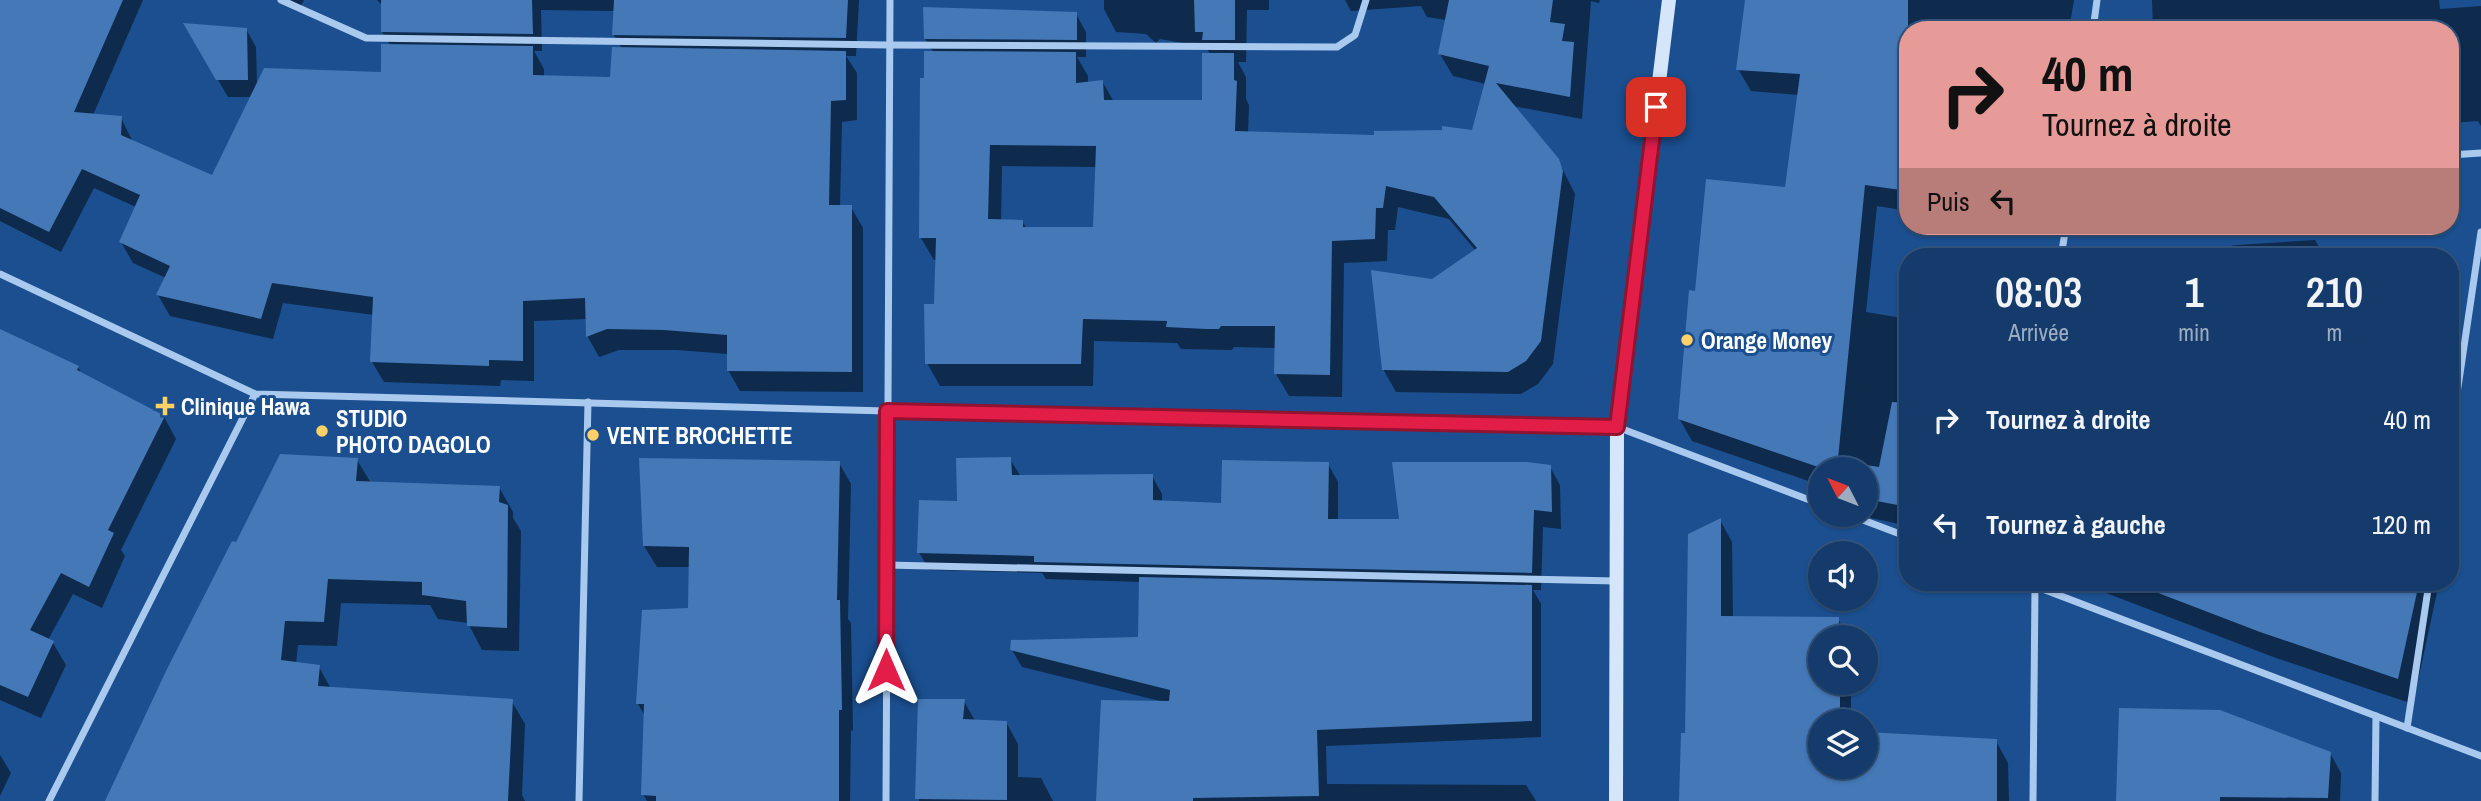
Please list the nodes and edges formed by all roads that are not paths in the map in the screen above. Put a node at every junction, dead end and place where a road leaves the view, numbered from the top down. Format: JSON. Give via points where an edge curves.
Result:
{"nodes":[{"id":1,"x":281,"y":0,"type":"edge"},
{"id":2,"x":890,"y":0,"type":"edge"},
{"id":3,"x":1366,"y":0,"type":"edge"},
{"id":4,"x":1669,"y":0,"type":"edge"},
{"id":5,"x":2097,"y":0,"type":"edge"},
{"id":6,"x":2094,"y":21,"type":"edge"},
{"id":7,"x":890,"y":45,"type":"junction"},
{"id":8,"x":2481,"y":153,"type":"edge"},
{"id":9,"x":2459,"y":154,"type":"edge"},
{"id":10,"x":2481,"y":232,"type":"edge"},
{"id":11,"x":0,"y":274,"type":"edge"},
{"id":12,"x":2459,"y":380,"type":"edge"},
{"id":13,"x":255,"y":394,"type":"junction"},
{"id":14,"x":588,"y":402,"type":"junction"},
{"id":15,"x":887,"y":411,"type":"junction"},
{"id":16,"x":1617,"y":427,"type":"junction"},
{"id":17,"x":1808,"y":499,"type":"edge"},
{"id":18,"x":1878,"y":526,"type":"edge"},
{"id":19,"x":1899,"y":534,"type":"edge"},
{"id":20,"x":886,"y":565,"type":"junction"},
{"id":21,"x":1617,"y":581,"type":"junction"},
{"id":22,"x":2031,"y":591,"type":"edge"},
{"id":23,"x":2049,"y":591,"type":"edge"},
{"id":24,"x":2428,"y":591,"type":"edge"},
{"id":25,"x":2376,"y":716,"type":"junction"},
{"id":26,"x":2407,"y":728,"type":"junction"},
{"id":27,"x":2481,"y":756,"type":"edge"},
{"id":28,"x":49,"y":801,"type":"edge"},
{"id":29,"x":579,"y":801,"type":"edge"},
{"id":30,"x":886,"y":801,"type":"edge"},
{"id":31,"x":1616,"y":801,"type":"edge"},
{"id":32,"x":2033,"y":801,"type":"edge"},
{"id":33,"x":2375,"y":801,"type":"edge"}],
"edges":[{"from":1,"to":7,"type":"street","via":[[366,38]]},
{"from":2,"to":7,"type":"street"},
{"from":3,"to":7,"type":"street","via":[[1355,35],[1337,47]]},
{"from":4,"to":16,"type":"main road"},
{"from":5,"to":6,"type":"street"},
{"from":7,"to":15,"type":"street"},
{"from":8,"to":9,"type":"street"},
{"from":10,"to":12,"type":"street"},
{"from":11,"to":13,"type":"street"},
{"from":13,"to":14,"type":"street"},
{"from":13,"to":28,"type":"street"},
{"from":14,"to":15,"type":"street"},
{"from":14,"to":29,"type":"street"},
{"from":15,"to":16,"type":"street"},
{"from":15,"to":20,"type":"street"},
{"from":16,"to":17,"type":"street"},
{"from":16,"to":21,"type":"main road"},
{"from":18,"to":19,"type":"street"},
{"from":20,"to":21,"type":"street"},
{"from":20,"to":30,"type":"street"},
{"from":21,"to":31,"type":"main road"},
{"from":22,"to":32,"type":"street"},
{"from":23,"to":25,"type":"street"},
{"from":24,"to":26,"type":"street"},
{"from":25,"to":26,"type":"street"},
{"from":25,"to":33,"type":"street"},
{"from":26,"to":27,"type":"street"}]}
